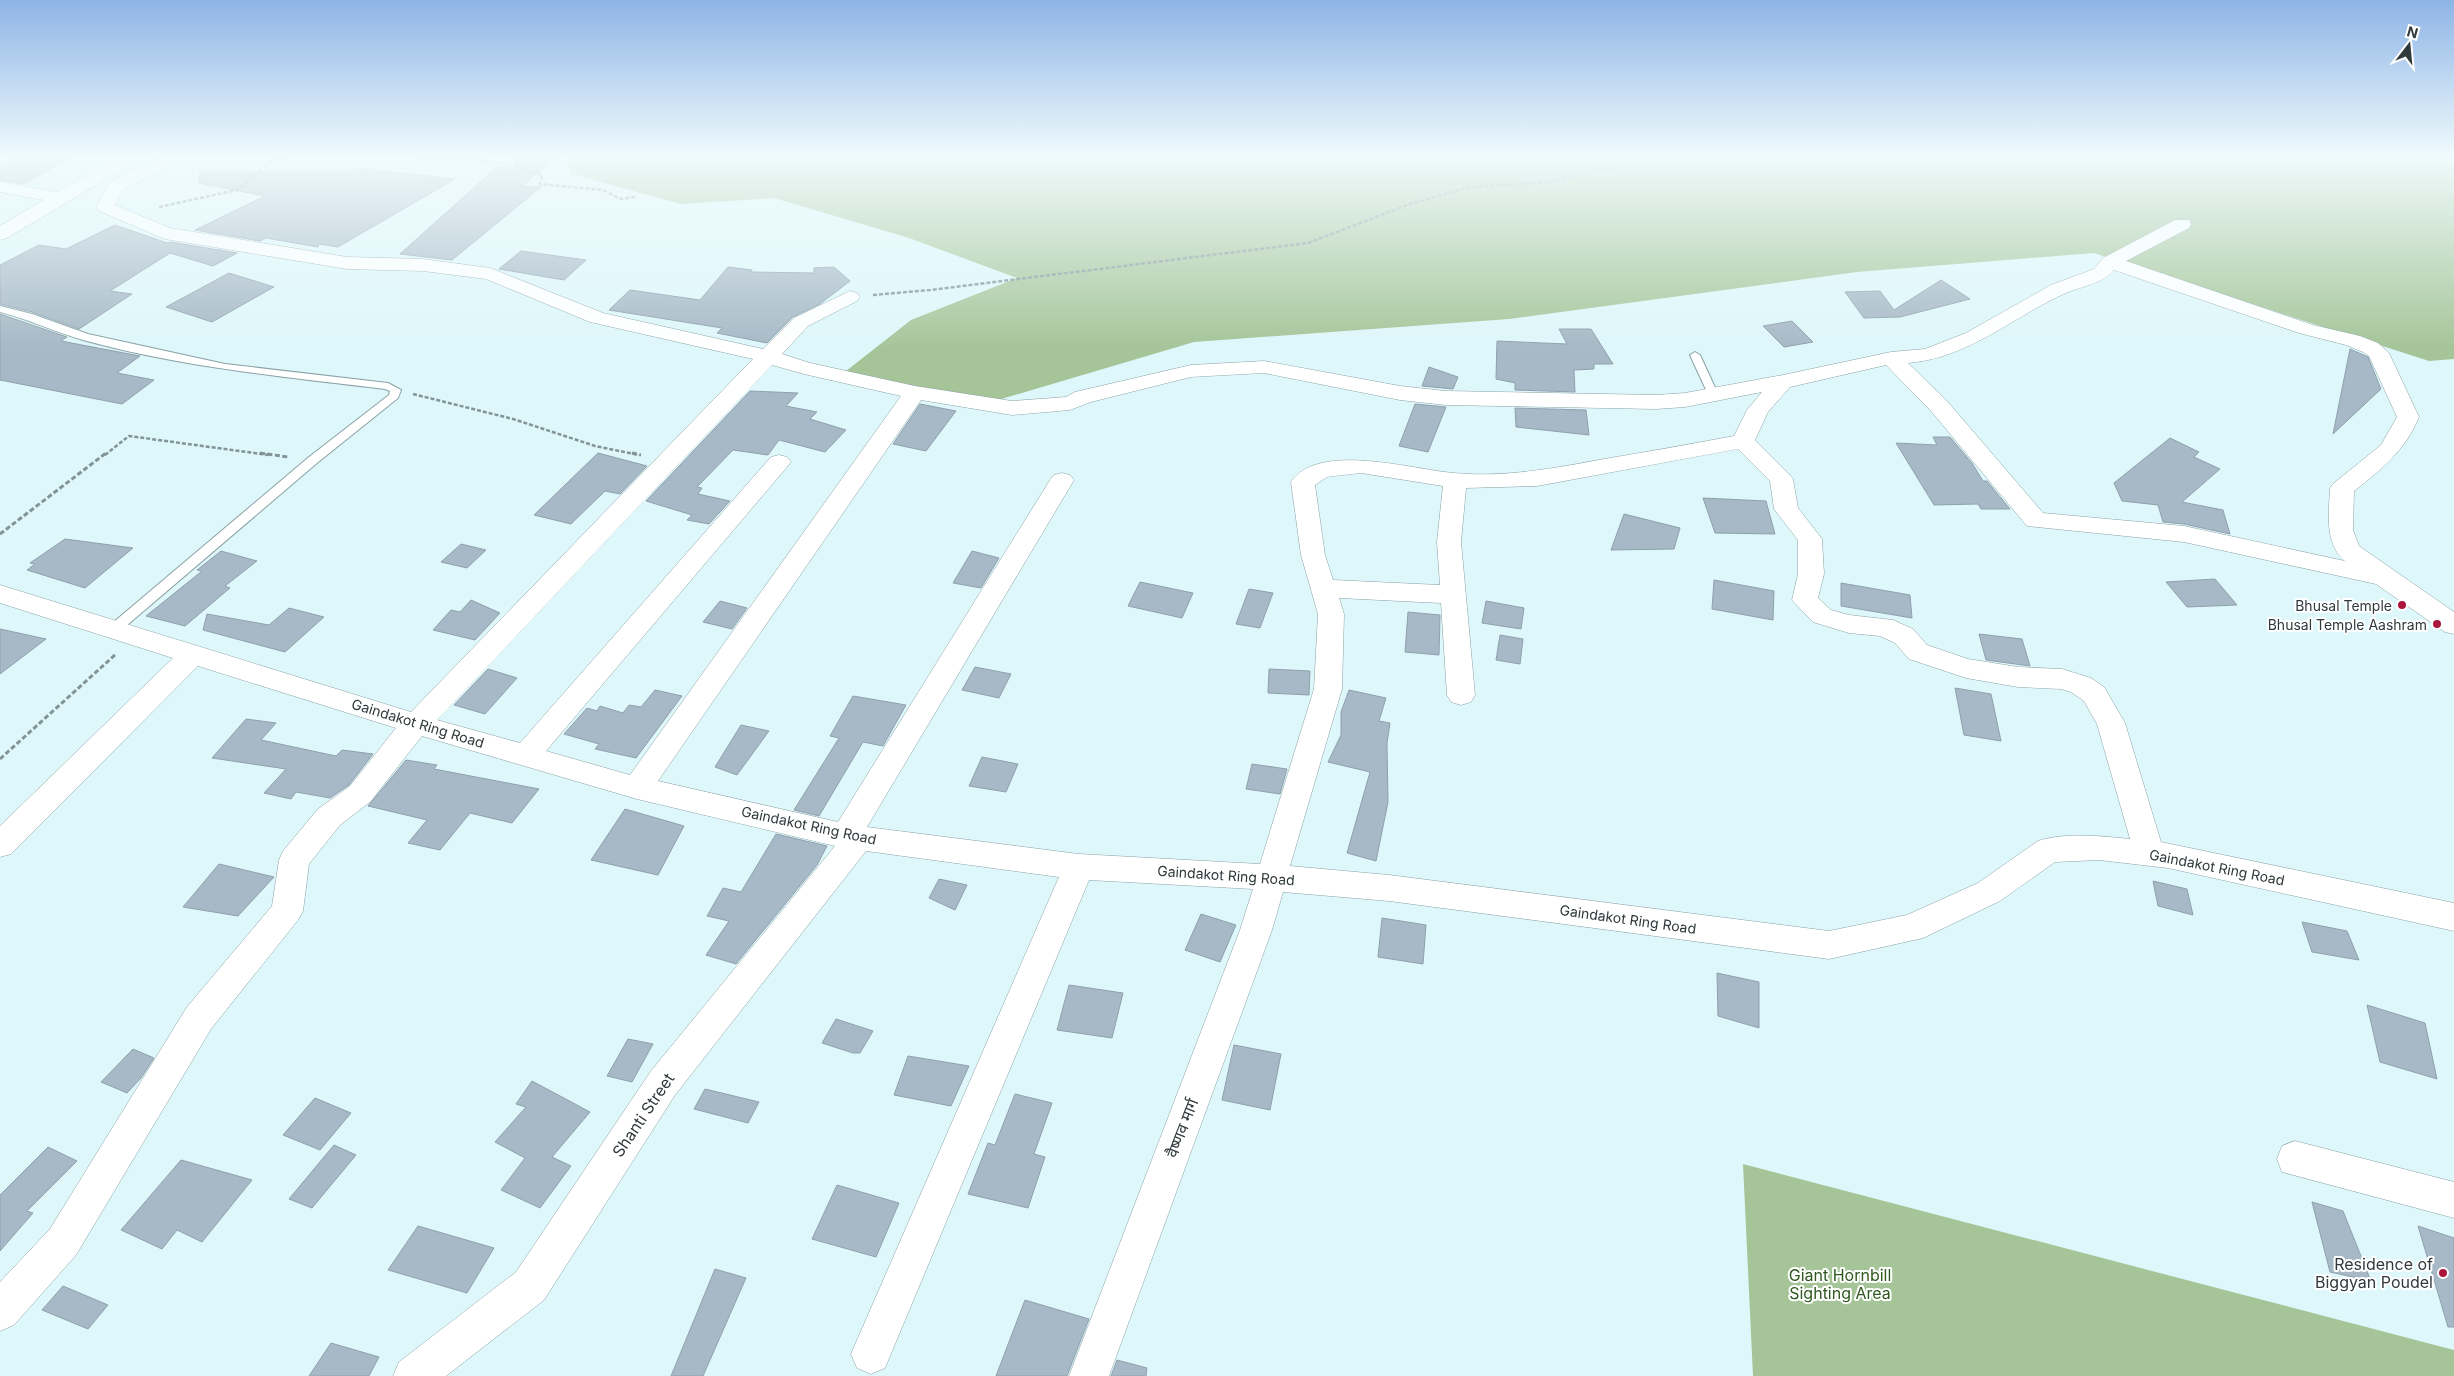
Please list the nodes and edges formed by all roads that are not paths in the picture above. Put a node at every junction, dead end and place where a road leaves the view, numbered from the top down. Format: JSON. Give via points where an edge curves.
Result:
{"nodes":[{"id":1,"x":25,"y":219,"type":"edge"},
{"id":2,"x":130,"y":219,"type":"edge"},
{"id":3,"x":2182,"y":224,"type":"dead end"},
{"id":4,"x":0,"y":234,"type":"edge"},
{"id":5,"x":2110,"y":262,"type":"junction"},
{"id":6,"x":850,"y":298,"type":"road end"},
{"id":7,"x":0,"y":309,"type":"edge"},
{"id":8,"x":1695,"y":354,"type":"dead end"},
{"id":9,"x":767,"y":356,"type":"junction"},
{"id":10,"x":1891,"y":358,"type":"junction"},
{"id":11,"x":1782,"y":382,"type":"junction"},
{"id":12,"x":915,"y":393,"type":"junction"},
{"id":13,"x":1713,"y":394,"type":"junction"},
{"id":14,"x":1743,"y":441,"type":"junction"},
{"id":15,"x":779,"y":462,"type":"dead end"},
{"id":16,"x":1062,"y":480,"type":"dead end"},
{"id":17,"x":1454,"y":481,"type":"junction"},
{"id":18,"x":2384,"y":577,"type":"junction"},
{"id":19,"x":1323,"y":588,"type":"junction"},
{"id":20,"x":0,"y":594,"type":"edge"},
{"id":21,"x":1454,"y":595,"type":"junction"},
{"id":22,"x":2454,"y":625,"type":"edge"},
{"id":23,"x":126,"y":632,"type":"junction"},
{"id":24,"x":194,"y":654,"type":"junction"},
{"id":25,"x":1460,"y":695,"type":"dead end"},
{"id":26,"x":416,"y":724,"type":"junction"},
{"id":27,"x":526,"y":756,"type":"junction"},
{"id":28,"x":637,"y":788,"type":"junction"},
{"id":29,"x":853,"y":837,"type":"junction"},
{"id":30,"x":0,"y":845,"type":"edge"},
{"id":31,"x":2149,"y":853,"type":"junction"},
{"id":32,"x":1079,"y":866,"type":"junction"},
{"id":33,"x":1271,"y":878,"type":"junction"},
{"id":34,"x":2454,"y":917,"type":"edge"},
{"id":35,"x":2295,"y":1159,"type":"dead end"},
{"id":36,"x":2454,"y":1200,"type":"edge"},
{"id":37,"x":0,"y":1312,"type":"edge"},
{"id":38,"x":871,"y":1354,"type":"dead end"},
{"id":39,"x":413,"y":1376,"type":"edge"},
{"id":40,"x":1089,"y":1376,"type":"edge"}],
"edges":[{"from":1,"to":4,"type":"street"},
{"from":2,"to":9,"type":"street","via":[[165,233],[338,261],[423,265],[490,274],[596,318]]},
{"from":3,"to":5,"type":"street"},
{"from":5,"to":10,"type":"street","via":[[2101,273],[2058,289],[1951,346],[1929,355]]},
{"from":5,"to":18,"type":"street","via":[[2189,291],[2369,346],[2378,353],[2408,418],[2401,437],[2386,454],[2342,488],[2341,530],[2348,550]]},
{"from":6,"to":9,"type":"street","via":[[801,322]]},
{"from":7,"to":23,"type":"lane","via":[[85,337],[225,366],[388,386],[396,390],[394,396],[313,460]]},
{"from":8,"to":13,"type":"lane"},
{"from":9,"to":12,"type":"street","via":[[804,368]]},
{"from":9,"to":26,"type":"street"},
{"from":10,"to":11,"type":"street"},
{"from":10,"to":18,"type":"street","via":[[1939,406],[2036,520],[2184,534]]},
{"from":11,"to":13,"type":"street"},
{"from":11,"to":14,"type":"street","via":[[1758,410]]},
{"from":12,"to":13,"type":"street","via":[[1012,408],[1070,403],[1191,371],[1264,367],[1400,393],[1446,398],[1656,402]]},
{"from":12,"to":28,"type":"street"},
{"from":14,"to":17,"type":"street","via":[[1537,479]]},
{"from":14,"to":31,"type":"street","via":[[1781,479],[1786,509],[1810,539],[1811,574],[1805,600],[1822,616],[1849,624],[1884,628],[1904,636],[1918,652],[1966,668],[2018,677],[2062,679],[2081,684],[2094,694],[2111,723]]},
{"from":15,"to":27,"type":"street"},
{"from":16,"to":29,"type":"street","name":"Shanti Street"},
{"from":17,"to":19,"type":"street","name":"वैष्णव मार्ग","via":[[1361,466],[1321,471],[1303,482],[1313,555]]},
{"from":17,"to":21,"type":"street","via":[[1449,542]]},
{"from":18,"to":22,"type":"street"},
{"from":19,"to":21,"type":"street"},
{"from":19,"to":33,"type":"street","name":"वैष्णव मार्ग","via":[[1331,614],[1328,689]]},
{"from":20,"to":23,"type":"street","name":"Gaindakot Ring Road"},
{"from":21,"to":25,"type":"street"},
{"from":23,"to":24,"type":"street","name":"Gaindakot Ring Road"},
{"from":24,"to":26,"type":"street","name":"Gaindakot Ring Road"},
{"from":24,"to":30,"type":"street"},
{"from":26,"to":27,"type":"street","name":"Gaindakot Ring Road"},
{"from":26,"to":37,"type":"street","via":[[360,794],[329,817],[294,860],[287,911],[199,1018],[63,1242]]},
{"from":27,"to":28,"type":"street","name":"Gaindakot Ring Road"},
{"from":28,"to":29,"type":"street","name":"Gaindakot Ring Road"},
{"from":29,"to":32,"type":"street","name":"Gaindakot Ring Road"},
{"from":29,"to":39,"type":"street","name":"Shanti Street","via":[[663,1083],[530,1286]]},
{"from":31,"to":33,"type":"street","name":"Gaindakot Ring Road","via":[[2099,848],[2049,850],[1989,892],[1912,928],[1829,945],[1389,888]]},
{"from":31,"to":34,"type":"street","name":"Gaindakot Ring Road"},
{"from":32,"to":33,"type":"street","name":"Gaindakot Ring Road"},
{"from":32,"to":38,"type":"street"},
{"from":33,"to":40,"type":"street","name":"वैष्णव मार्ग","via":[[1256,930]]},
{"from":35,"to":36,"type":"street"}]}
